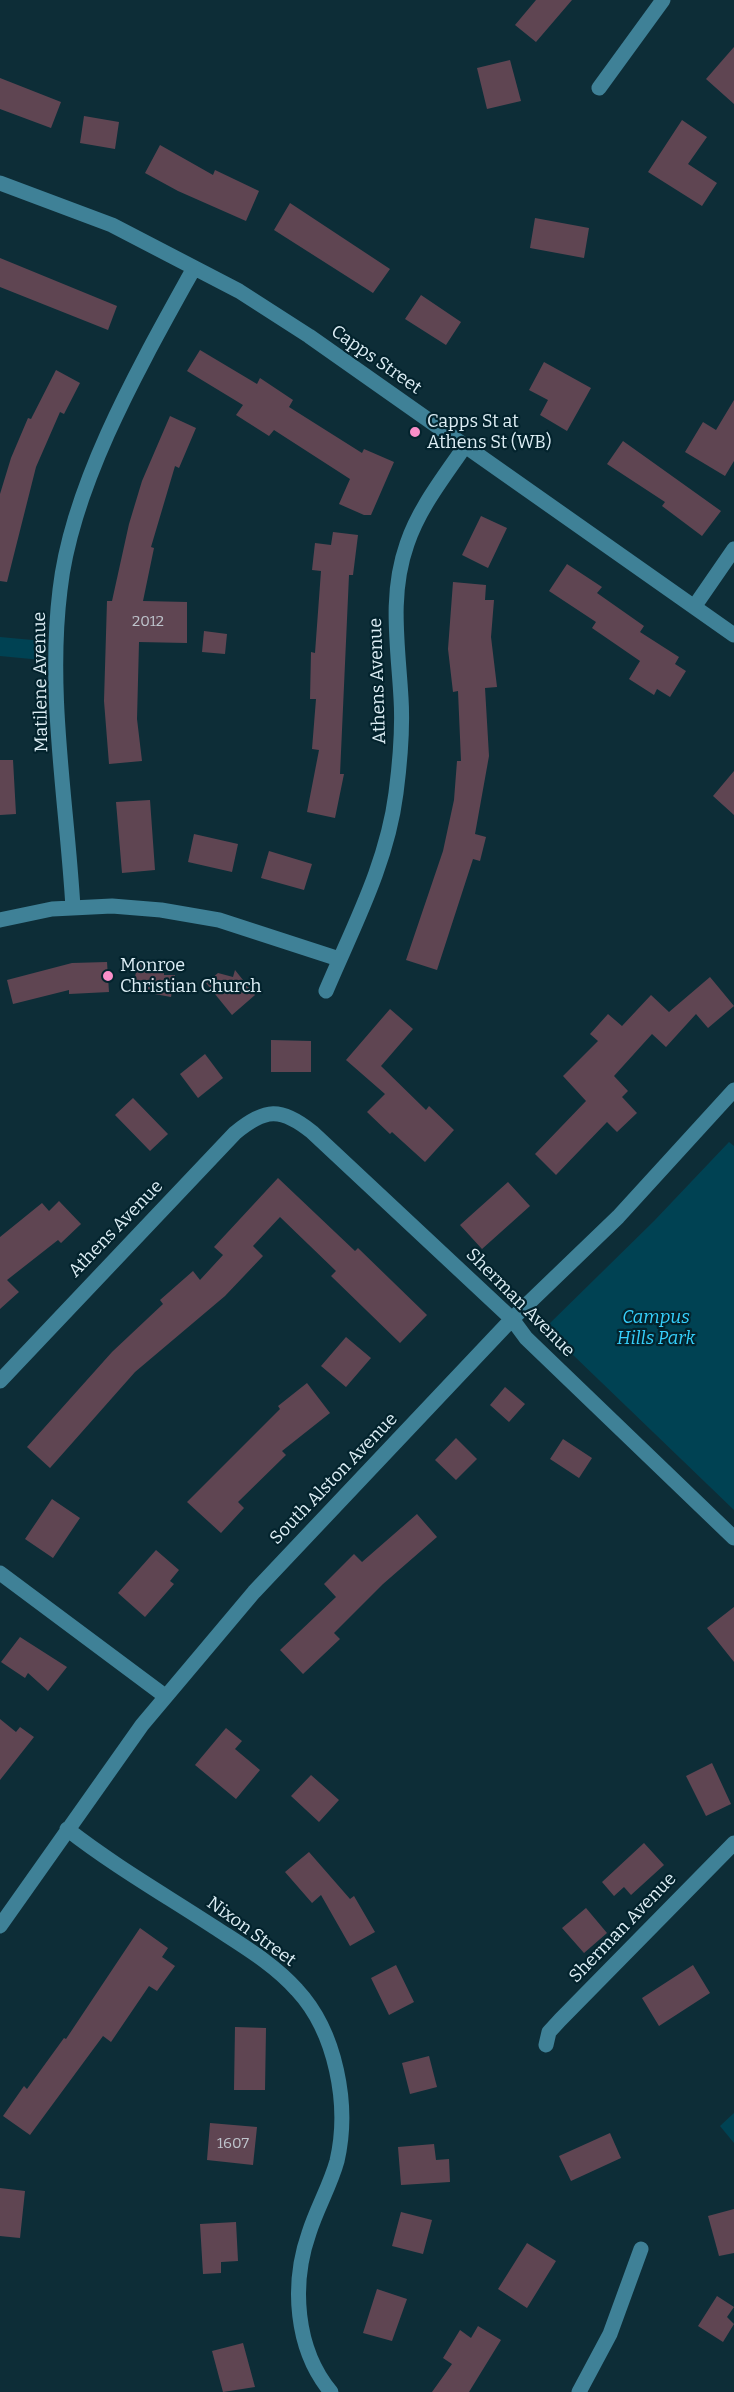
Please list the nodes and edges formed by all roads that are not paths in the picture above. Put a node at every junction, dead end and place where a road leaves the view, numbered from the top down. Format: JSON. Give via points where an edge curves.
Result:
{"nodes":[{"id":1,"x":663,"y":0,"type":"edge"},
{"id":2,"x":599,"y":88,"type":"dead end"},
{"id":3,"x":0,"y":183,"type":"edge"},
{"id":4,"x":194,"y":268,"type":"junction"},
{"id":5,"x":465,"y":446,"type":"junction"},
{"id":6,"x":734,"y":549,"type":"edge"},
{"id":7,"x":693,"y":607,"type":"junction"},
{"id":8,"x":734,"y":635,"type":"edge"},
{"id":9,"x":72,"y":908,"type":"junction"},
{"id":10,"x":0,"y":920,"type":"edge"},
{"id":11,"x":339,"y":959,"type":"junction"},
{"id":12,"x":326,"y":991,"type":"dead end"},
{"id":13,"x":734,"y":1090,"type":"edge"},
{"id":14,"x":267,"y":1113,"type":"joint"},
{"id":15,"x":512,"y":1319,"type":"junction"},
{"id":16,"x":0,"y":1381,"type":"edge"},
{"id":17,"x":734,"y":1538,"type":"edge"},
{"id":18,"x":0,"y":1573,"type":"edge"},
{"id":19,"x":165,"y":1696,"type":"junction"},
{"id":20,"x":67,"y":1829,"type":"junction"},
{"id":21,"x":734,"y":1843,"type":"edge"},
{"id":22,"x":0,"y":1926,"type":"edge"},
{"id":23,"x":546,"y":2045,"type":"dead end"},
{"id":24,"x":641,"y":2249,"type":"dead end"},
{"id":25,"x":331,"y":2392,"type":"edge"},
{"id":26,"x":579,"y":2392,"type":"edge"}],
"edges":[{"from":1,"to":2,"type":"street"},
{"from":3,"to":4,"type":"street","name":"Capps Street","via":[[112,225]]},
{"from":4,"to":5,"type":"street","name":"Capps Street","via":[[239,291],[309,336]]},
{"from":4,"to":9,"type":"street","name":"Matilene Avenue","via":[[91,472],[64,564],[56,669]]},
{"from":5,"to":7,"type":"street","name":"Capps Street"},
{"from":5,"to":11,"type":"street","name":"Athens Avenue","via":[[413,528],[400,569],[395,607],[401,699],[396,795],[366,902]]},
{"from":6,"to":7,"type":"street"},
{"from":7,"to":8,"type":"street","name":"Capps Street"},
{"from":9,"to":10,"type":"street"},
{"from":9,"to":11,"type":"street","via":[[112,906],[219,920]]},
{"from":11,"to":12,"type":"street","name":"Athens Avenue"},
{"from":13,"to":15,"type":"street","name":"South Alston Avenue","via":[[618,1217]]},
{"from":14,"to":15,"type":"street","name":"Sherman Avenue","via":[[287,1116],[312,1132]]},
{"from":14,"to":16,"type":"street","name":"Athens Avenue","via":[[235,1133]]},
{"from":15,"to":17,"type":"street","name":"Sherman Avenue","via":[[526,1338]]},
{"from":15,"to":19,"type":"street","name":"South Alston Avenue","via":[[254,1592]]},
{"from":18,"to":19,"type":"street"},
{"from":19,"to":20,"type":"street","name":"South Alston Avenue"},
{"from":20,"to":22,"type":"street","name":"South Alston Avenue"},
{"from":20,"to":25,"type":"street","name":"Nixon Street","via":[[259,1956],[297,1990],[326,2036],[337,2069],[340,2141],[304,2252],[298,2311],[306,2346]]},
{"from":21,"to":23,"type":"street","name":"Sherman Avenue","via":[[560,2020],[549,2032]]},
{"from":24,"to":26,"type":"street","via":[[610,2334]]}]}
